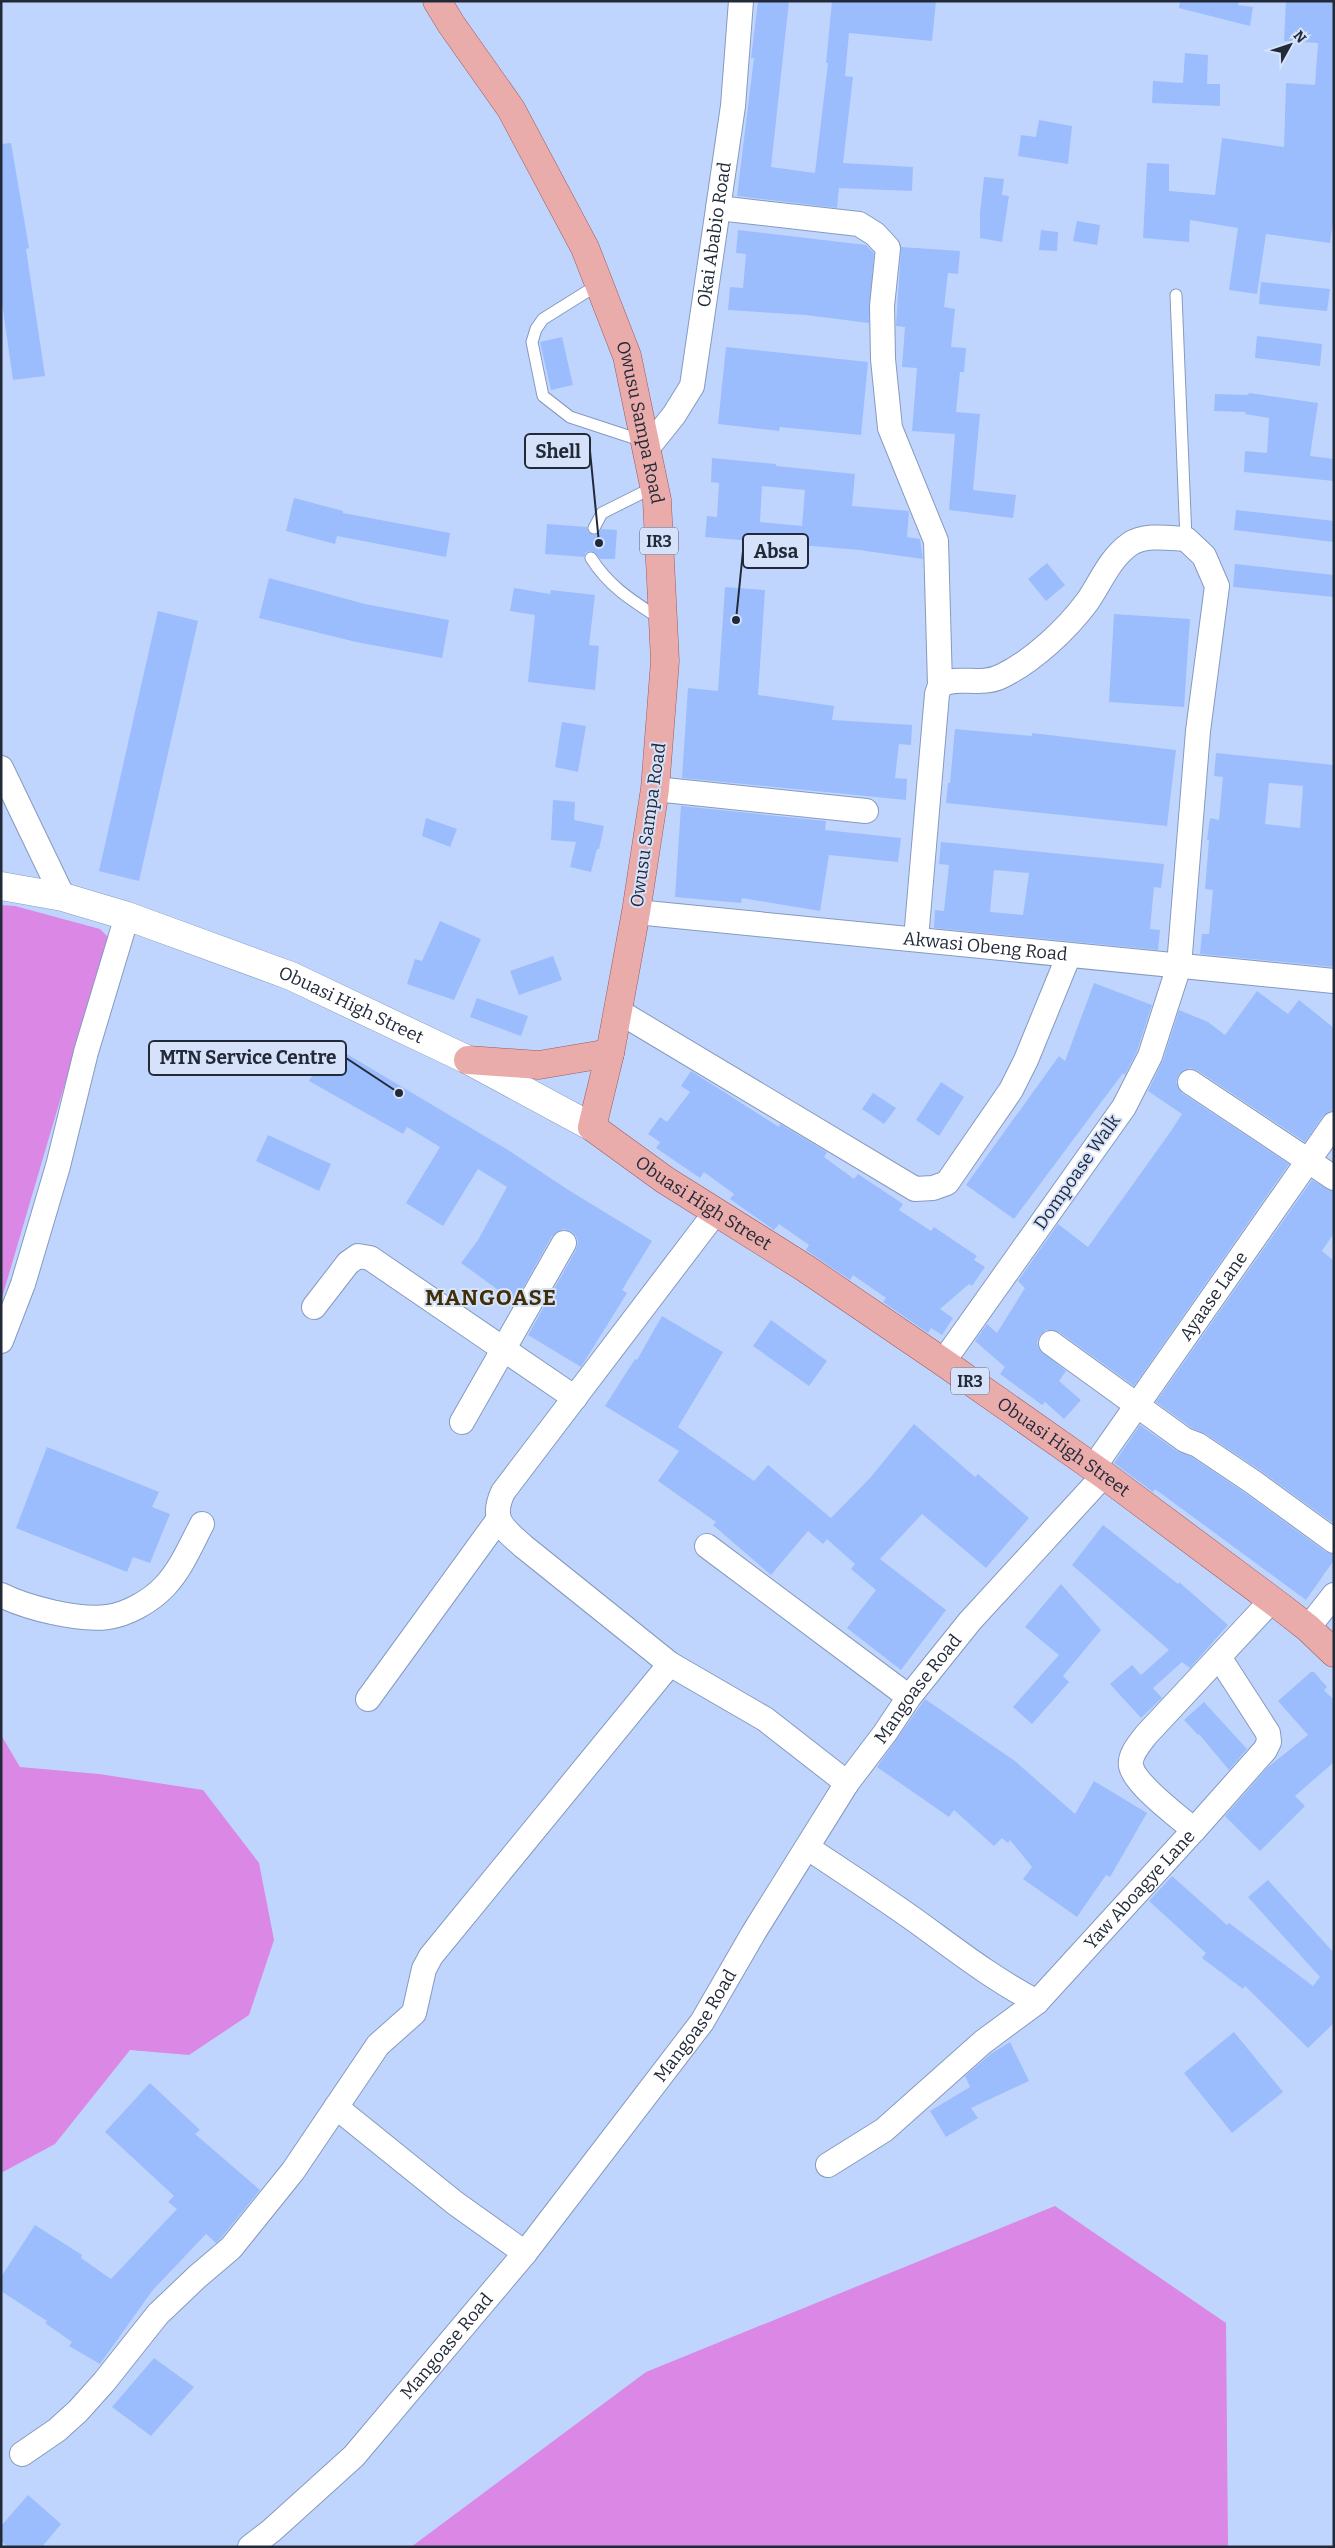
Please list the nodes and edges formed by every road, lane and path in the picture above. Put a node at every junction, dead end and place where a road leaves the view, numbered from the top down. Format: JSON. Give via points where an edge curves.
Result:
{"nodes":[{"id":1,"x":437,"y":1,"type":"edge"},
{"id":2,"x":741,"y":1,"type":"edge"},
{"id":3,"x":718,"y":208,"type":"junction"},
{"id":4,"x":598,"y":284,"type":"junction"},
{"id":5,"x":1176,"y":294,"type":"dead end"},
{"id":6,"x":645,"y":445,"type":"junction"},
{"id":7,"x":654,"y":487,"type":"junction"},
{"id":8,"x":594,"y":528,"type":"dead end"},
{"id":9,"x":1186,"y":539,"type":"junction"},
{"id":10,"x":590,"y":558,"type":"dead end"},
{"id":11,"x":663,"y":620,"type":"junction"},
{"id":12,"x":940,"y":685,"type":"junction"},
{"id":13,"x":1,"y":768,"type":"edge"},
{"id":14,"x":655,"y":788,"type":"junction"},
{"id":15,"x":866,"y":811,"type":"dead end"},
{"id":16,"x":1,"y":886,"type":"edge"},
{"id":17,"x":63,"y":897,"type":"junction"},
{"id":18,"x":636,"y":912,"type":"junction"},
{"id":19,"x":128,"y":916,"type":"junction"},
{"id":20,"x":916,"y":940,"type":"junction"},
{"id":21,"x":1069,"y":955,"type":"junction"},
{"id":22,"x":1180,"y":966,"type":"junction"},
{"id":23,"x":1334,"y":981,"type":"edge"},
{"id":24,"x":618,"y":1010,"type":"junction"},
{"id":25,"x":610,"y":1053,"type":"junction"},
{"id":26,"x":468,"y":1060,"type":"junction"},
{"id":27,"x":1190,"y":1082,"type":"dead end"},
{"id":28,"x":1334,"y":1124,"type":"edge"},
{"id":29,"x":592,"y":1127,"type":"junction"},
{"id":30,"x":1308,"y":1161,"type":"junction"},
{"id":31,"x":1334,"y":1178,"type":"edge"},
{"id":32,"x":716,"y":1213,"type":"junction"},
{"id":33,"x":564,"y":1243,"type":"dead end"},
{"id":34,"x":314,"y":1307,"type":"dead end"},
{"id":35,"x":1,"y":1341,"type":"edge"},
{"id":36,"x":1050,"y":1343,"type":"dead end"},
{"id":37,"x":503,"y":1348,"type":"junction"},
{"id":38,"x":943,"y":1362,"type":"junction"},
{"id":39,"x":575,"y":1398,"type":"junction"},
{"id":40,"x":1138,"y":1405,"type":"junction"},
{"id":41,"x":462,"y":1422,"type":"dead end"},
{"id":42,"x":1098,"y":1472,"type":"junction"},
{"id":43,"x":498,"y":1520,"type":"junction"},
{"id":44,"x":202,"y":1524,"type":"dead end"},
{"id":45,"x":1334,"y":1541,"type":"edge"},
{"id":46,"x":707,"y":1546,"type":"dead end"},
{"id":47,"x":1,"y":1595,"type":"edge"},
{"id":48,"x":1334,"y":1595,"type":"edge"},
{"id":49,"x":1272,"y":1600,"type":"junction"},
{"id":50,"x":1308,"y":1628,"type":"junction"},
{"id":51,"x":1334,"y":1654,"type":"edge"},
{"id":52,"x":1219,"y":1657,"type":"junction"},
{"id":53,"x":670,"y":1664,"type":"junction"},
{"id":54,"x":909,"y":1697,"type":"junction"},
{"id":55,"x":368,"y":1699,"type":"dead end"},
{"id":56,"x":847,"y":1783,"type":"junction"},
{"id":57,"x":1194,"y":1830,"type":"junction"},
{"id":58,"x":808,"y":1848,"type":"junction"},
{"id":59,"x":1037,"y":2002,"type":"junction"},
{"id":60,"x":336,"y":2106,"type":"junction"},
{"id":61,"x":828,"y":2165,"type":"dead end"},
{"id":62,"x":525,"y":2253,"type":"junction"},
{"id":63,"x":22,"y":2454,"type":"dead end"},
{"id":64,"x":250,"y":2547,"type":"edge"}],
"edges":[{"from":1,"to":4,"type":"main road","name":"Owusu Sampa Road","number":"IR3","via":[[511,109],[584,248]]},
{"from":2,"to":3,"type":"street","name":"Okai Ababio Road","via":[[732,106]]},
{"from":3,"to":6,"type":"street","name":"Okai Ababio Road","via":[[692,386],[674,415]]},
{"from":3,"to":12,"type":"street","via":[[859,224],[888,248],[882,306],[890,428],[936,541]]},
{"from":4,"to":6,"type":"main road","name":"Owusu Sampa Road","number":"IR3","via":[[627,356]]},
{"from":4,"to":6,"type":"lane","via":[[543,319],[536,329],[532,342],[543,396],[570,417]]},
{"from":5,"to":9,"type":"lane"},
{"from":6,"to":7,"type":"main road","name":"Owusu Sampa Road","number":"IR3"},
{"from":7,"to":8,"type":"lane","via":[[602,513]]},
{"from":7,"to":11,"type":"main road","name":"Owusu Sampa Road","number":"IR3"},
{"from":9,"to":12,"type":"street","via":[[1149,538],[1131,544],[1110,564],[1087,602],[1042,650],[1001,676],[978,683],[950,680]]},
{"from":9,"to":22,"type":"street","name":"Dompoase Walk","via":[[1204,556],[1217,586],[1198,731]]},
{"from":10,"to":11,"type":"lane","via":[[615,589]]},
{"from":11,"to":14,"type":"main road","name":"Owusu Sampa Road","number":"IR3","via":[[665,661]]},
{"from":12,"to":20,"type":"street"},
{"from":13,"to":17,"type":"street"},
{"from":14,"to":15,"type":"street"},
{"from":14,"to":18,"type":"main road","name":"Owusu Sampa Road","number":"IR3"},
{"from":16,"to":17,"type":"street","name":"Obuasi High Street"},
{"from":17,"to":19,"type":"street","name":"Obuasi High Street"},
{"from":18,"to":20,"type":"street","name":"Akwasi Obeng Road"},
{"from":18,"to":24,"type":"main road","name":"Owusu Sampa Road","number":"IR3"},
{"from":19,"to":26,"type":"street","name":"Obuasi High Street","via":[[291,976]]},
{"from":19,"to":35,"type":"street","via":[[86,1052],[58,1166],[23,1284]]},
{"from":20,"to":21,"type":"street","name":"Akwasi Obeng Road"},
{"from":21,"to":22,"type":"street","name":"Akwasi Obeng Road"},
{"from":21,"to":24,"type":"street","via":[[1026,1060],[1010,1090],[947,1183],[933,1188],[915,1189]]},
{"from":22,"to":23,"type":"street","name":"Akwasi Obeng Road"},
{"from":22,"to":38,"type":"street","name":"Dompoase Walk","via":[[1150,1056],[1124,1107]]},
{"from":24,"to":25,"type":"main road","name":"Owusu Sampa Road","number":"IR3"},
{"from":25,"to":26,"type":"main road","via":[[539,1065]]},
{"from":25,"to":29,"type":"main road","name":"Owusu Sampa Road","number":"IR3"},
{"from":26,"to":29,"type":"street","name":"Obuasi High Street"},
{"from":27,"to":30,"type":"street"},
{"from":28,"to":30,"type":"street","name":"Ayaase Lane"},
{"from":29,"to":32,"type":"main road","name":"Obuasi High Street","number":"IR3","via":[[626,1154]]},
{"from":30,"to":31,"type":"street"},
{"from":30,"to":40,"type":"street","name":"Ayaase Lane"},
{"from":32,"to":38,"type":"main road","name":"Obuasi High Street","number":"IR3","via":[[805,1268]]},
{"from":32,"to":39,"type":"street"},
{"from":33,"to":37,"type":"street"},
{"from":34,"to":37,"type":"street","via":[[348,1263],[358,1256],[370,1258]]},
{"from":36,"to":40,"type":"street"},
{"from":37,"to":39,"type":"street"},
{"from":37,"to":41,"type":"street"},
{"from":38,"to":42,"type":"main road","name":"Obuasi High Street","number":"IR3"},
{"from":39,"to":43,"type":"street","via":[[502,1492]]},
{"from":40,"to":42,"type":"street","name":"Ayaase Lane"},
{"from":40,"to":45,"type":"street"},
{"from":42,"to":49,"type":"main road","name":"Obuasi High Street","number":"IR3"},
{"from":42,"to":54,"type":"street","name":"Mangoase Road"},
{"from":43,"to":53,"type":"street","via":[[523,1546]]},
{"from":43,"to":55,"type":"street"},
{"from":44,"to":47,"type":"street","via":[[165,1586],[147,1601],[126,1611],[108,1617],[73,1615],[16,1602]]},
{"from":46,"to":54,"type":"street"},
{"from":48,"to":50,"type":"street"},
{"from":49,"to":50,"type":"main road","name":"Obuasi High Street","number":"IR3"},
{"from":49,"to":52,"type":"street","name":"Yaw Aboagye Lane"},
{"from":50,"to":51,"type":"main road","name":"Obuasi High Street","number":"IR3"},
{"from":52,"to":57,"type":"street","via":[[1268,1733],[1269,1742]]},
{"from":52,"to":57,"type":"street","name":"Yaw Aboagye Lane","via":[[1146,1735],[1131,1760],[1136,1776]]},
{"from":53,"to":56,"type":"street","via":[[765,1719]]},
{"from":53,"to":60,"type":"street","via":[[431,1956],[424,1969],[414,2013],[378,2045]]},
{"from":54,"to":56,"type":"street","name":"Mangoase Road"},
{"from":56,"to":58,"type":"street","name":"Mangoase Road"},
{"from":57,"to":59,"type":"street","name":"Yaw Aboagye Lane"},
{"from":58,"to":59,"type":"street","via":[[1005,1985]]},
{"from":58,"to":62,"type":"street","name":"Mangoase Road","via":[[702,2022]]},
{"from":59,"to":61,"type":"street","name":"Yaw Aboagye Lane","via":[[983,2042],[884,2130]]},
{"from":60,"to":62,"type":"street","via":[[455,2203]]},
{"from":60,"to":63,"type":"street","via":[[293,2171],[232,2248],[158,2314],[78,2411]]},
{"from":62,"to":64,"type":"street","name":"Mangoase Road","via":[[354,2456]]}]}
